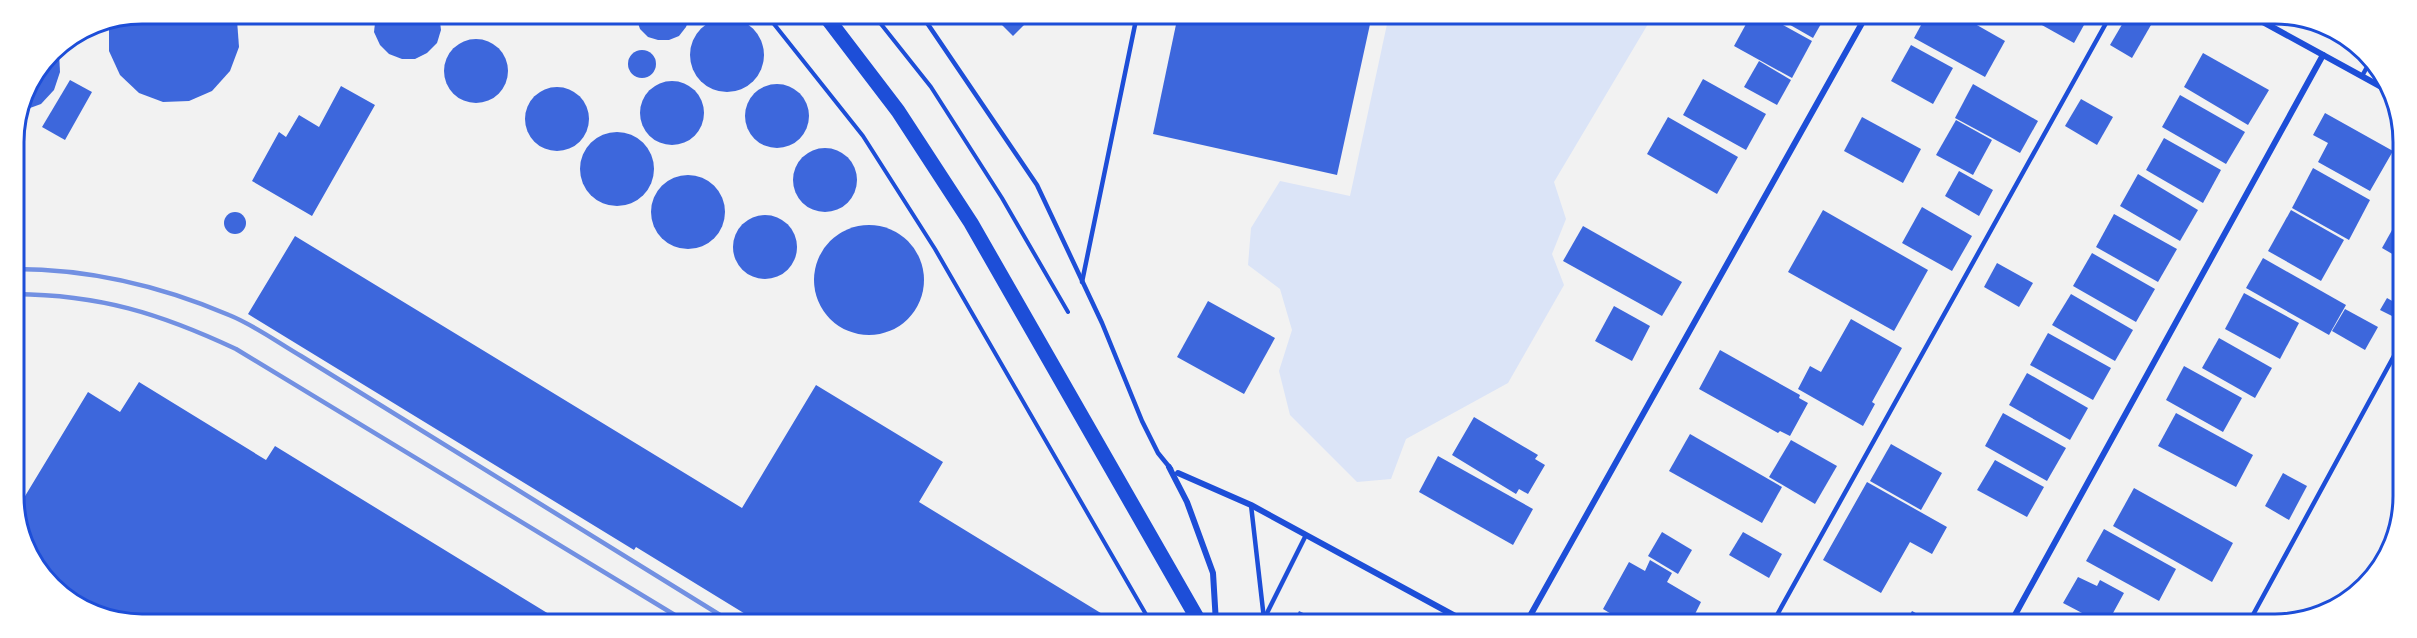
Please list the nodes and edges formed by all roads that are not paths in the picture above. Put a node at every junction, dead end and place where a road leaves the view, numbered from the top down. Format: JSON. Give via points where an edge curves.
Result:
{"nodes":[{"id":1,"x":832,"y":24,"type":"edge"},
{"id":2,"x":928,"y":24,"type":"edge"},
{"id":3,"x":1135,"y":24,"type":"edge"},
{"id":4,"x":1862,"y":24,"type":"edge"},
{"id":5,"x":2106,"y":24,"type":"edge"},
{"id":6,"x":2267,"y":24,"type":"edge"},
{"id":7,"x":2323,"y":55,"type":"junction"},
{"id":8,"x":2367,"y":68,"type":"edge"},
{"id":9,"x":2362,"y":76,"type":"junction"},
{"id":10,"x":2378,"y":85,"type":"edge"},
{"id":11,"x":1082,"y":282,"type":"junction"},
{"id":12,"x":2393,"y":358,"type":"edge"},
{"id":13,"x":1169,"y":467,"type":"junction"},
{"id":14,"x":1178,"y":473,"type":"joint"},
{"id":15,"x":1251,"y":505,"type":"junction"},
{"id":16,"x":1306,"y":535,"type":"junction"},
{"id":17,"x":1195,"y":614,"type":"edge"},
{"id":18,"x":1215,"y":614,"type":"edge"},
{"id":19,"x":1262,"y":614,"type":"edge"},
{"id":20,"x":1266,"y":614,"type":"edge"},
{"id":21,"x":1451,"y":614,"type":"edge"},
{"id":22,"x":1531,"y":614,"type":"edge"},
{"id":23,"x":1778,"y":614,"type":"edge"},
{"id":24,"x":2016,"y":614,"type":"edge"},
{"id":25,"x":2253,"y":614,"type":"edge"}],
"edges":[{"from":1,"to":17,"type":"main road","via":[[898,111],[971,223]]},
{"from":2,"to":11,"type":"lane","via":[[1037,185]]},
{"from":3,"to":11,"type":"lane"},
{"from":4,"to":22,"type":"street"},
{"from":5,"to":23,"type":"lane"},
{"from":6,"to":7,"type":"street"},
{"from":7,"to":9,"type":"street"},
{"from":7,"to":24,"type":"street"},
{"from":8,"to":9,"type":"lane"},
{"from":9,"to":10,"type":"street"},
{"from":11,"to":13,"type":"lane","via":[[1142,420]]},
{"from":12,"to":25,"type":"lane"},
{"from":13,"to":14,"type":"lane"},
{"from":13,"to":18,"type":"street","via":[[1187,502],[1213,573]]},
{"from":14,"to":15,"type":"street"},
{"from":15,"to":16,"type":"street"},
{"from":15,"to":19,"type":"lane"},
{"from":16,"to":20,"type":"lane"},
{"from":16,"to":21,"type":"street"}]}
